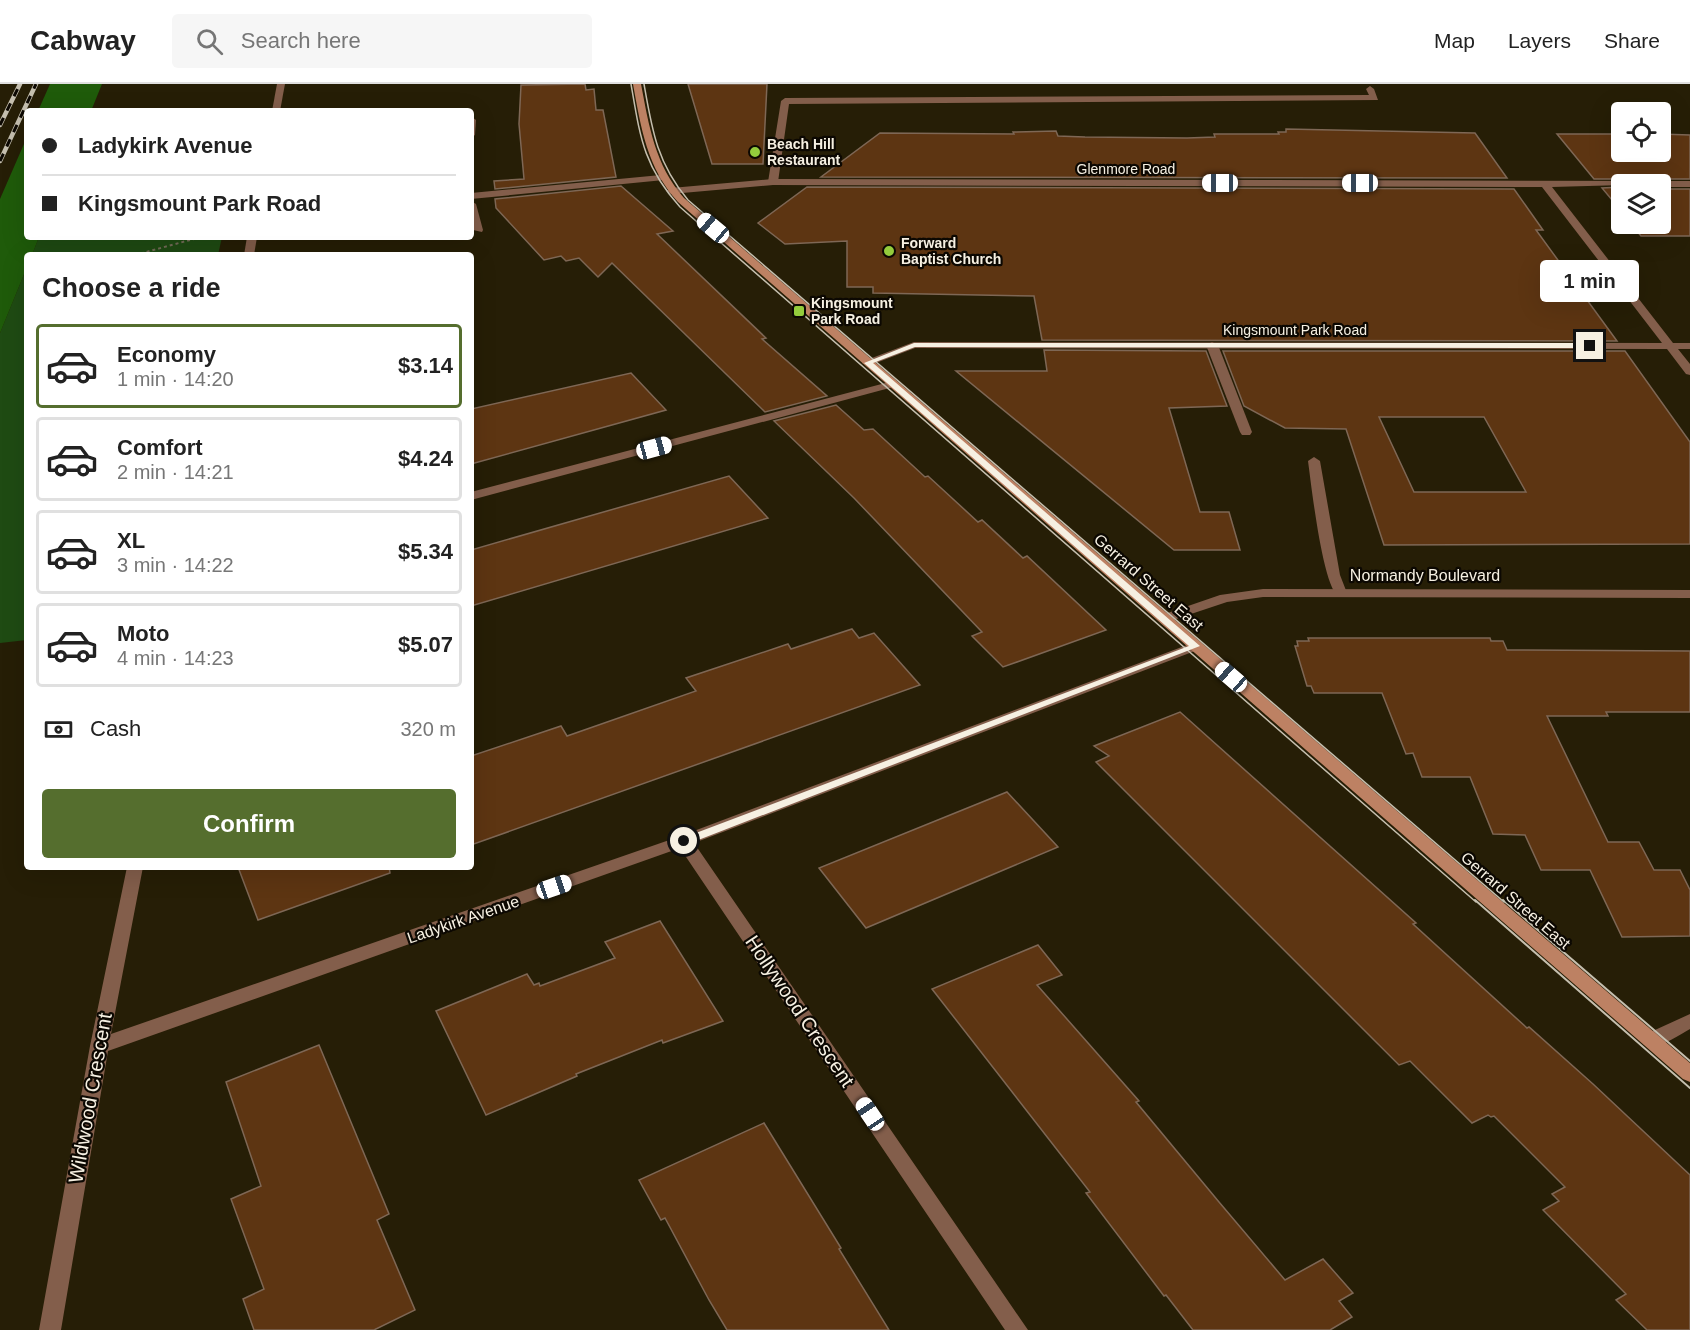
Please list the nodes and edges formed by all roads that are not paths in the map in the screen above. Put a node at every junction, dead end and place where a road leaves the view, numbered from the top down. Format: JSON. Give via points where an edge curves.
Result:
{"nodes":[{"id":1,"x":281,"y":84,"type":"edge"},
{"id":2,"x":637,"y":84,"type":"edge"},
{"id":3,"x":1370,"y":89,"type":"dead end"},
{"id":4,"x":277,"y":108,"type":"edge"},
{"id":5,"x":661,"y":178,"type":"junction"},
{"id":6,"x":773,"y":182,"type":"junction"},
{"id":7,"x":1545,"y":184,"type":"junction"},
{"id":8,"x":1690,"y":184,"type":"edge"},
{"id":9,"x":671,"y":191,"type":"junction"},
{"id":10,"x":474,"y":196,"type":"edge"},
{"id":11,"x":474,"y":215,"type":"edge"},
{"id":12,"x":478,"y":230,"type":"dead end"},
{"id":13,"x":1212,"y":345,"type":"junction"},
{"id":14,"x":1670,"y":346,"type":"junction"},
{"id":15,"x":1690,"y":346,"type":"edge"},
{"id":16,"x":868,"y":363,"type":"junction"},
{"id":17,"x":1690,"y":372,"type":"edge"},
{"id":18,"x":894,"y":384,"type":"junction"},
{"id":19,"x":1246,"y":432,"type":"dead end"},
{"id":20,"x":1314,"y":461,"type":"dead end"},
{"id":21,"x":474,"y":495,"type":"edge"},
{"id":22,"x":1341,"y":593,"type":"junction"},
{"id":23,"x":1690,"y":594,"type":"edge"},
{"id":24,"x":1164,"y":619,"type":"junction"},
{"id":25,"x":1195,"y":646,"type":"junction"},
{"id":26,"x":684,"y":841,"type":"junction"},
{"id":27,"x":134,"y":870,"type":"edge"},
{"id":28,"x":1690,"y":1021,"type":"edge"},
{"id":29,"x":1651,"y":1040,"type":"junction"},
{"id":30,"x":99,"y":1046,"type":"junction"},
{"id":31,"x":1690,"y":1074,"type":"edge"},
{"id":32,"x":50,"y":1330,"type":"edge"},
{"id":33,"x":1017,"y":1330,"type":"edge"}],
"edges":[{"from":1,"to":4,"type":"street"},
{"from":2,"to":5,"type":"main road","name":"Gerrard Street East"},
{"from":3,"to":6,"type":"street","via":[[1375,98],[785,101]]},
{"from":5,"to":9,"type":"main road","name":"Gerrard Street East"},
{"from":5,"to":10,"type":"street"},
{"from":6,"to":7,"type":"street","name":"Glenmore Road"},
{"from":6,"to":9,"type":"street","name":"Glenmore Road"},
{"from":7,"to":8,"type":"street","name":"Glenmore Road"},
{"from":7,"to":14,"type":"street"},
{"from":9,"to":16,"type":"main road","name":"Gerrard Street East"},
{"from":11,"to":12,"type":"street"},
{"from":13,"to":14,"type":"street","name":"Kingsmount Park Road"},
{"from":13,"to":16,"type":"street","name":"Kingsmount Park Road","via":[[914,345]]},
{"from":13,"to":19,"type":"street"},
{"from":14,"to":15,"type":"street","name":"Kingsmount Park Road"},
{"from":14,"to":17,"type":"street"},
{"from":16,"to":18,"type":"main road","name":"Gerrard Street East"},
{"from":18,"to":21,"type":"street"},
{"from":18,"to":24,"type":"main road","name":"Gerrard Street East"},
{"from":20,"to":22,"type":"street","via":[[1333,575]]},
{"from":22,"to":23,"type":"street","name":"Normandy Boulevard"},
{"from":22,"to":24,"type":"street","name":"Normandy Boulevard","via":[[1244,595]]},
{"from":24,"to":25,"type":"main road","name":"Gerrard Street East"},
{"from":25,"to":26,"type":"street","name":"Ladykirk Avenue"},
{"from":25,"to":29,"type":"main road","name":"Gerrard Street East"},
{"from":26,"to":30,"type":"street","name":"Ladykirk Avenue"},
{"from":26,"to":33,"type":"street","name":"Hollywood Crescent"},
{"from":27,"to":30,"type":"street","name":"Wildwood Crescent"},
{"from":28,"to":29,"type":"street"},
{"from":29,"to":31,"type":"main road","name":"Gerrard Street East"},
{"from":30,"to":32,"type":"street","name":"Wildwood Crescent"}]}
